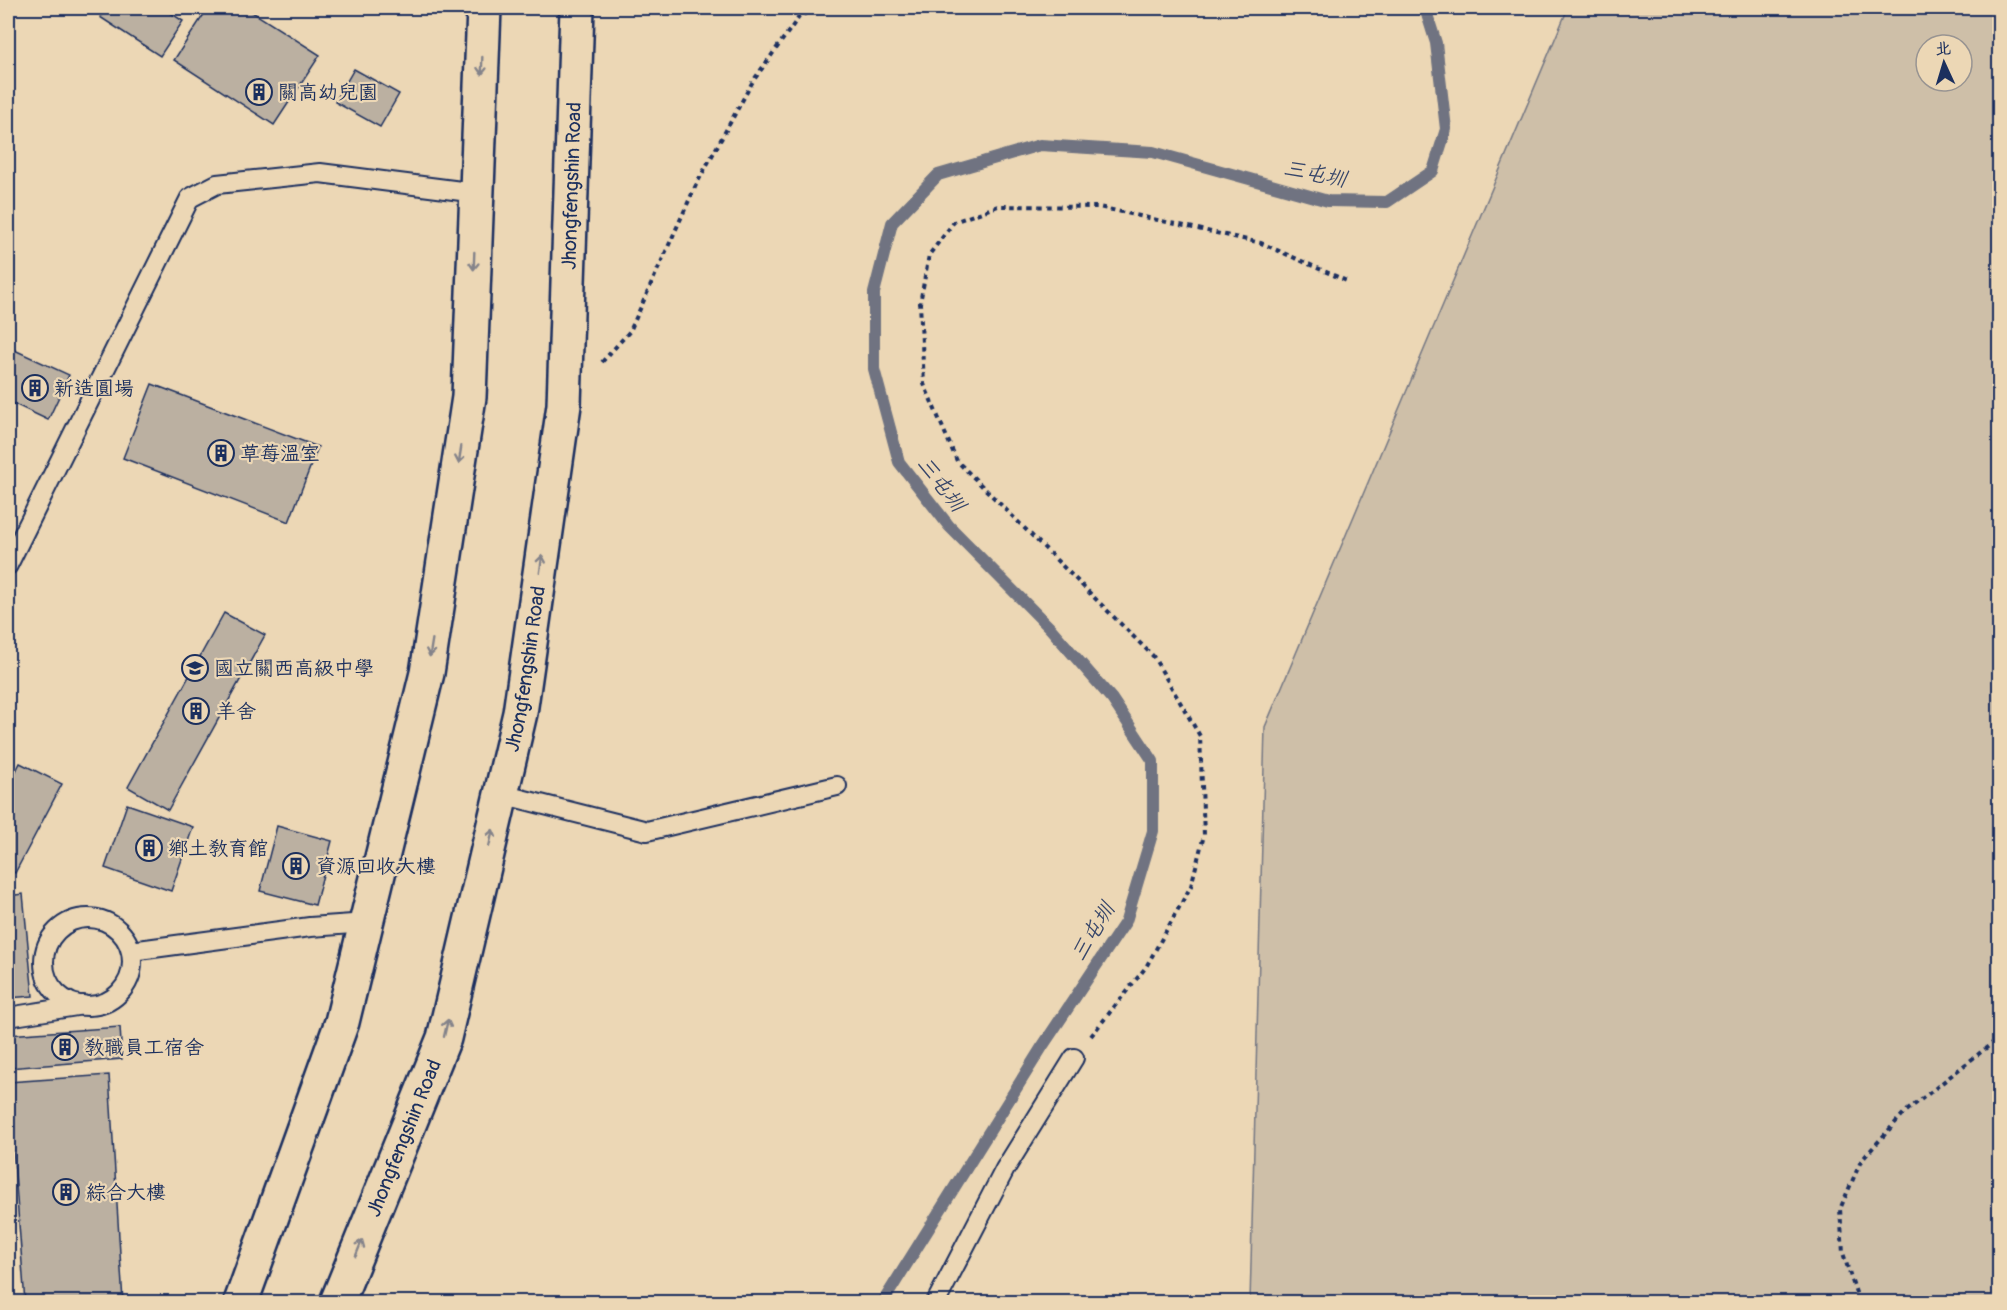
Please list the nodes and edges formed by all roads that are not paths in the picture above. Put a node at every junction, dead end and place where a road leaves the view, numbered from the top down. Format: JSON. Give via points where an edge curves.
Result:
{"nodes":[{"id":1,"x":484,"y":8,"type":"edge"},
{"id":2,"x":577,"y":8,"type":"edge"},
{"id":3,"x":477,"y":193,"type":"junction"},
{"id":4,"x":8,"y":565,"type":"edge"},
{"id":5,"x":837,"y":786,"type":"dead end"},
{"id":6,"x":501,"y":794,"type":"junction"},
{"id":7,"x":367,"y":923,"type":"junction"},
{"id":8,"x":131,"y":951,"type":"junction"},
{"id":9,"x":84,"y":1005,"type":"junction"},
{"id":10,"x":8,"y":1017,"type":"edge"},
{"id":11,"x":1074,"y":1058,"type":"road end"},
{"id":12,"x":241,"y":1302,"type":"edge"},
{"id":13,"x":337,"y":1302,"type":"edge"},
{"id":14,"x":936,"y":1302,"type":"edge"}],
"edges":[{"from":1,"to":3,"type":"main road","one_way":true},
{"from":6,"to":2,"type":"main road","name":"Jhongfengshin Road","one_way":true,"via":[[520,713],[564,405]]},
{"from":3,"to":4,"type":"lane","via":[[320,173],[217,184],[190,198]]},
{"from":3,"to":7,"type":"main road","one_way":true,"via":[[469,397],[429,662]]},
{"from":5,"to":6,"type":"lane","via":[[647,831]]},
{"from":13,"to":6,"type":"main road","name":"Jhongfengshin Road","one_way":true,"via":[[444,1038]]},
{"from":7,"to":8,"type":"lane"},
{"from":7,"to":12,"type":"main road","via":[[342,1022]]},
{"from":8,"to":9,"type":"lane","via":[[129,979],[122,991],[97,1005]]},
{"from":8,"to":9,"type":"lane","via":[[125,937],[102,919],[72,921],[49,940],[45,969],[50,982],[58,994]]},
{"from":9,"to":10,"type":"lane"},
{"from":11,"to":14,"type":"lane","via":[[1005,1169]]}]}
